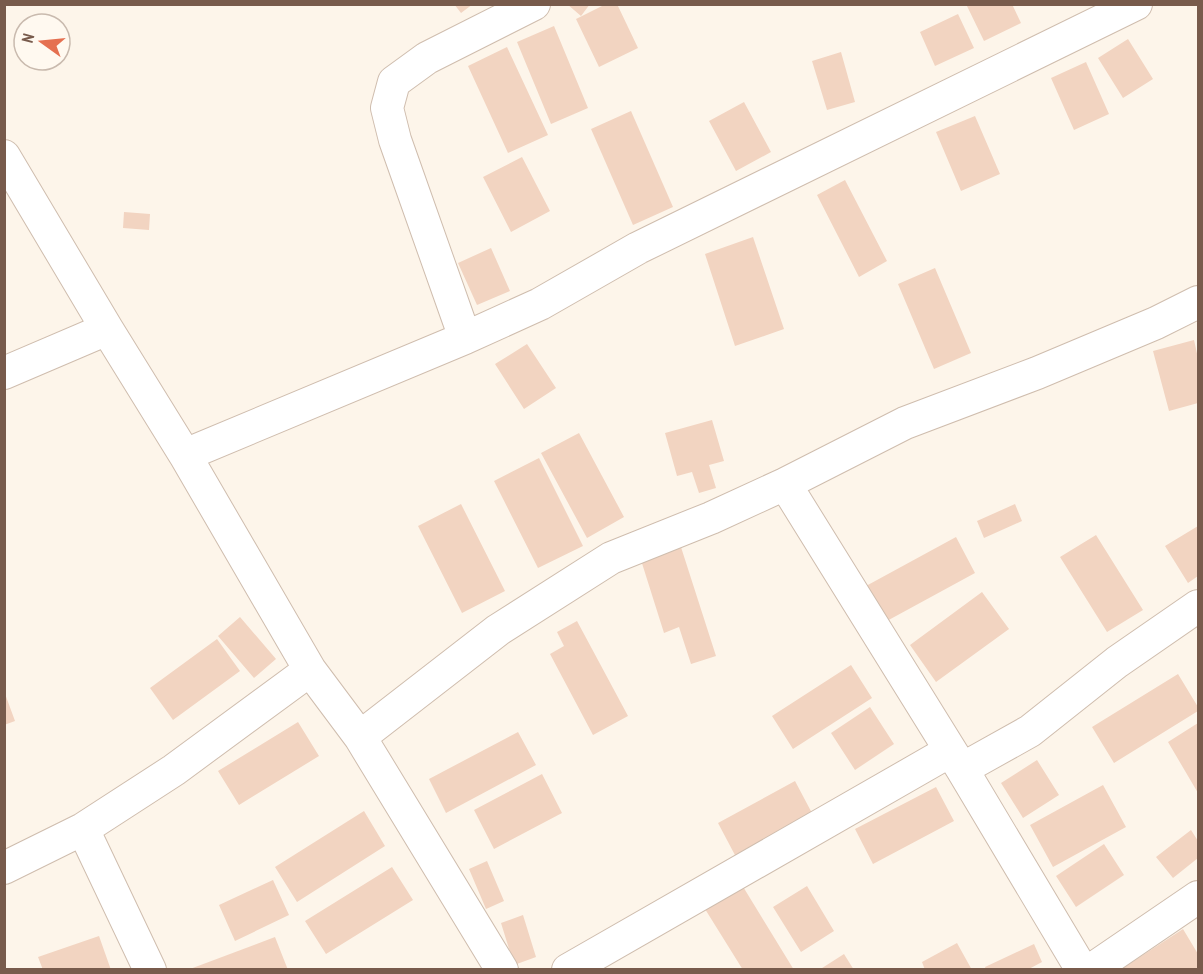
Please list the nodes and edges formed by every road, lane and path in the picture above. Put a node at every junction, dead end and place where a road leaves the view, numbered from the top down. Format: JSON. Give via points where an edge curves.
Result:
{"nodes":[{"id":1,"x":534,"y":4,"type":"edge"},
{"id":2,"x":1136,"y":4,"type":"edge"},
{"id":3,"x":4,"y":156,"type":"edge"},
{"id":4,"x":1198,"y":302,"type":"edge"},
{"id":5,"x":107,"y":329,"type":"junction"},
{"id":6,"x":465,"y":338,"type":"junction"},
{"id":7,"x":4,"y":373,"type":"edge"},
{"id":8,"x":185,"y":455,"type":"junction"},
{"id":9,"x":785,"y":484,"type":"junction"},
{"id":10,"x":1198,"y":606,"type":"edge"},
{"id":11,"x":310,"y":670,"type":"junction"},
{"id":12,"x":360,"y":737,"type":"junction"},
{"id":13,"x":956,"y":760,"type":"junction"},
{"id":14,"x":83,"y":830,"type":"junction"},
{"id":15,"x":4,"y":868,"type":"edge"},
{"id":16,"x":1198,"y":897,"type":"edge"},
{"id":17,"x":150,"y":969,"type":"edge"},
{"id":18,"x":502,"y":969,"type":"edge"},
{"id":19,"x":568,"y":969,"type":"edge"},
{"id":20,"x":1082,"y":969,"type":"edge"},
{"id":21,"x":1091,"y":969,"type":"edge"}],
"edges":[{"from":1,"to":6,"type":"street","via":[[427,58],[394,82],[387,108]]},
{"from":2,"to":6,"type":"street","via":[[638,248],[540,304]]},
{"from":3,"to":5,"type":"street"},
{"from":4,"to":9,"type":"street","via":[[1037,373],[905,423]]},
{"from":5,"to":7,"type":"street"},
{"from":5,"to":8,"type":"street"},
{"from":6,"to":8,"type":"street"},
{"from":8,"to":11,"type":"street"},
{"from":9,"to":12,"type":"street","via":[[611,558],[498,630]]},
{"from":9,"to":13,"type":"street"},
{"from":10,"to":13,"type":"street","via":[[1030,731]]},
{"from":11,"to":12,"type":"street"},
{"from":11,"to":14,"type":"street","via":[[174,770]]},
{"from":12,"to":18,"type":"street"},
{"from":13,"to":19,"type":"street"},
{"from":13,"to":20,"type":"street"},
{"from":14,"to":15,"type":"street"},
{"from":14,"to":17,"type":"street"},
{"from":16,"to":21,"type":"street"}]}
